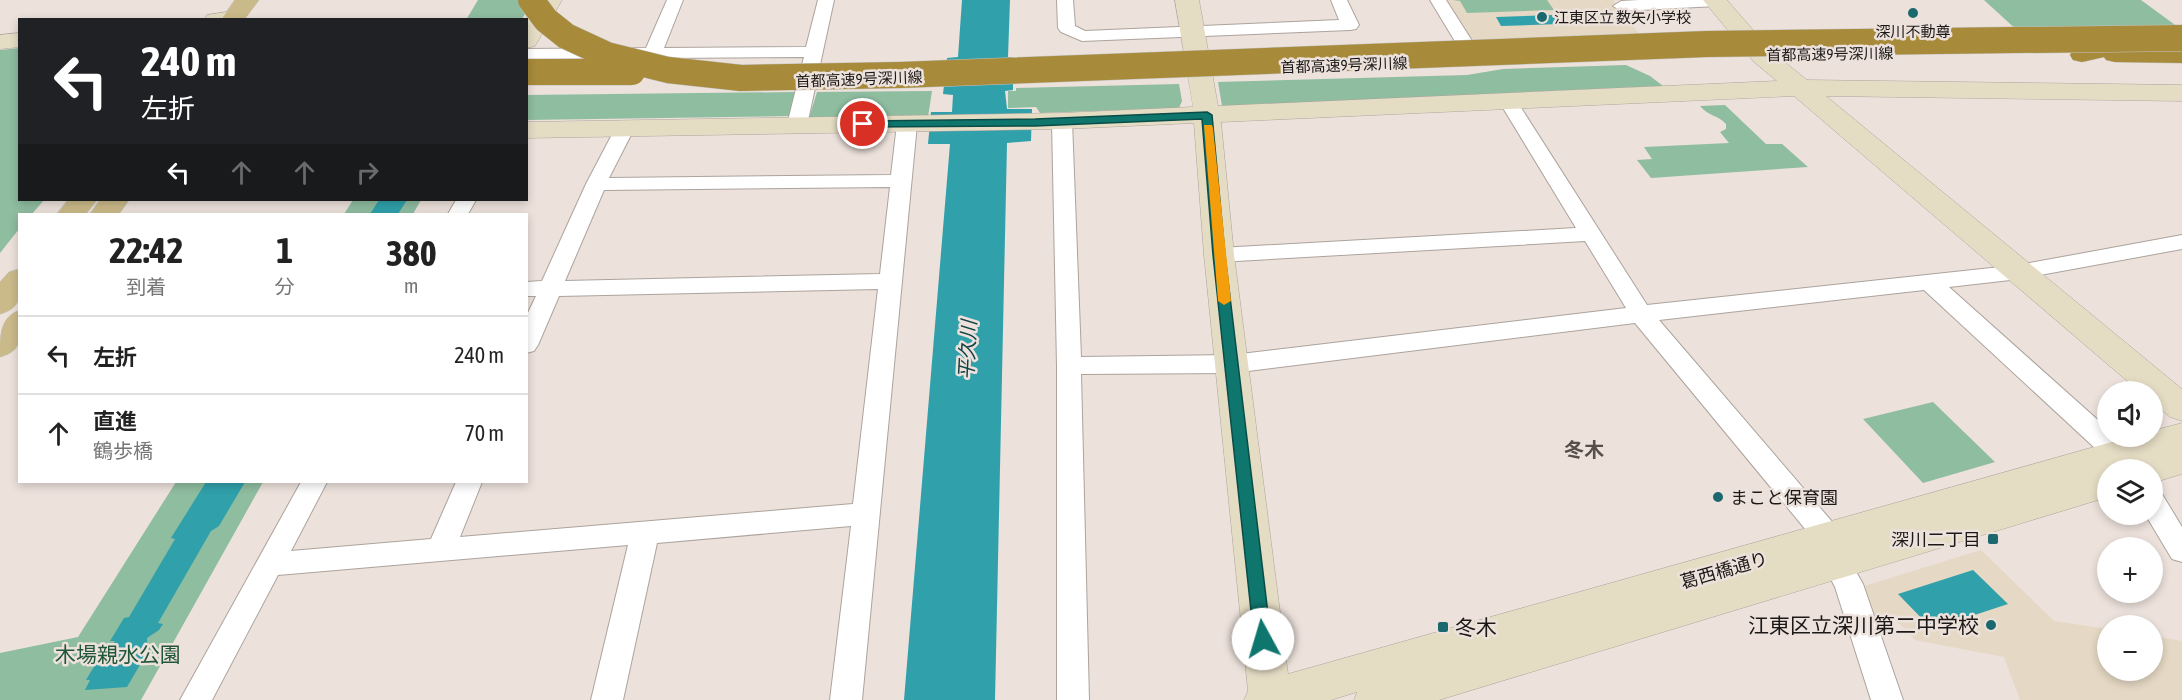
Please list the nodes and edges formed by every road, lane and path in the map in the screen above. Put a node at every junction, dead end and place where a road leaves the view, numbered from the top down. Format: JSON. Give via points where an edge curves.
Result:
{"nodes":[{"id":1,"x":270,"y":0,"type":"edge"},
{"id":2,"x":531,"y":0,"type":"edge"},
{"id":3,"x":550,"y":0,"type":"edge"},
{"id":4,"x":675,"y":0,"type":"edge"},
{"id":5,"x":826,"y":0,"type":"edge"},
{"id":6,"x":1065,"y":0,"type":"edge"},
{"id":7,"x":1186,"y":0,"type":"edge"},
{"id":8,"x":1339,"y":0,"type":"edge"},
{"id":9,"x":1438,"y":0,"type":"edge"},
{"id":10,"x":1716,"y":1,"type":"edge"},
{"id":11,"x":1621,"y":6,"type":"dead end"},
{"id":12,"x":236,"y":15,"type":"edge"},
{"id":13,"x":1191,"y":32,"type":"junction"},
{"id":14,"x":528,"y":38,"type":"edge"},
{"id":15,"x":2182,"y":38,"type":"edge"},
{"id":16,"x":18,"y":40,"type":"edge"},
{"id":17,"x":0,"y":42,"type":"edge"},
{"id":18,"x":1465,"y":44,"type":"dead end"},
{"id":19,"x":1638,"y":46,"type":"junction"},
{"id":20,"x":2182,"y":47,"type":"edge"},
{"id":21,"x":813,"y":52,"type":"junction"},
{"id":22,"x":528,"y":54,"type":"edge"},
{"id":23,"x":652,"y":54,"type":"junction"},
{"id":24,"x":2082,"y":55,"type":"junction"},
{"id":25,"x":2182,"y":56,"type":"edge"},
{"id":26,"x":1376,"y":64,"type":"junction"},
{"id":27,"x":528,"y":72,"type":"edge"},
{"id":28,"x":528,"y":87,"type":"edge"},
{"id":29,"x":1799,"y":88,"type":"junction"},
{"id":30,"x":2182,"y":93,"type":"edge"},
{"id":31,"x":1509,"y":103,"type":"junction"},
{"id":32,"x":1207,"y":115,"type":"junction"},
{"id":33,"x":1048,"y":122,"type":"junction"},
{"id":34,"x":919,"y":123,"type":"junction"},
{"id":35,"x":797,"y":125,"type":"junction"},
{"id":36,"x":624,"y":129,"type":"junction"},
{"id":37,"x":528,"y":130,"type":"edge"},
{"id":38,"x":901,"y":181,"type":"junction"},
{"id":39,"x":596,"y":184,"type":"junction"},
{"id":40,"x":82,"y":201,"type":"edge"},
{"id":41,"x":115,"y":201,"type":"edge"},
{"id":42,"x":72,"y":213,"type":"edge"},
{"id":43,"x":105,"y":213,"type":"edge"},
{"id":44,"x":1590,"y":234,"type":"junction"},
{"id":45,"x":2182,"y":242,"type":"edge"},
{"id":46,"x":1219,"y":255,"type":"junction"},
{"id":47,"x":2019,"y":272,"type":"junction"},
{"id":48,"x":18,"y":281,"type":"edge"},
{"id":49,"x":890,"y":281,"type":"junction"},
{"id":50,"x":1929,"y":282,"type":"junction"},
{"id":51,"x":528,"y":289,"type":"edge"},
{"id":52,"x":550,"y":289,"type":"junction"},
{"id":53,"x":0,"y":303,"type":"edge"},
{"id":54,"x":1641,"y":314,"type":"junction"},
{"id":55,"x":18,"y":324,"type":"edge"},
{"id":56,"x":528,"y":340,"type":"edge"},
{"id":57,"x":0,"y":346,"type":"edge"},
{"id":58,"x":1232,"y":364,"type":"junction"},
{"id":59,"x":1069,"y":366,"type":"junction"},
{"id":60,"x":2182,"y":408,"type":"edge"},
{"id":61,"x":2182,"y":436,"type":"edge"},
{"id":62,"x":2115,"y":459,"type":"edge"},
{"id":63,"x":2143,"y":459,"type":"edge"},
{"id":64,"x":2182,"y":460,"type":"edge"},
{"id":65,"x":2163,"y":463,"type":"edge"},
{"id":66,"x":2097,"y":477,"type":"edge"},
{"id":67,"x":313,"y":483,"type":"edge"},
{"id":68,"x":469,"y":483,"type":"edge"},
{"id":69,"x":866,"y":514,"type":"junction"},
{"id":70,"x":2163,"y":520,"type":"edge"},
{"id":71,"x":645,"y":533,"type":"junction"},
{"id":72,"x":440,"y":551,"type":"junction"},
{"id":73,"x":2182,"y":551,"type":"edge"},
{"id":74,"x":1833,"y":552,"type":"junction"},
{"id":75,"x":270,"y":564,"type":"junction"},
{"id":76,"x":196,"y":700,"type":"edge"},
{"id":77,"x":607,"y":700,"type":"edge"},
{"id":78,"x":846,"y":700,"type":"edge"},
{"id":79,"x":1073,"y":700,"type":"edge"},
{"id":80,"x":1268,"y":700,"type":"edge"},
{"id":81,"x":1375,"y":700,"type":"edge"},
{"id":82,"x":1887,"y":700,"type":"edge"}],
"edges":[{"from":1,"to":12,"type":"main road"},
{"from":2,"to":19,"type":"highway","name":"首都高速9号深川線","bridge":true,"via":[[546,20],[566,36],[607,55],[658,68],[741,78]]},
{"from":2,"to":26,"type":"highway","name":"首都高速9号深川線","bridge":true,"via":[[545,21],[564,36],[605,56],[669,72],[724,79],[800,81]]},
{"from":3,"to":14,"type":"street"},
{"from":4,"to":23,"type":"street"},
{"from":5,"to":21,"type":"street"},
{"from":6,"to":13,"type":"street","via":[[1067,28],[1082,36]]},
{"from":7,"to":13,"type":"street"},
{"from":8,"to":13,"type":"street","via":[[1350,25]]},
{"from":9,"to":18,"type":"street"},
{"from":10,"to":11,"type":"street"},
{"from":10,"to":29,"type":"street","via":[[1763,57]]},
{"from":13,"to":32,"type":"street"},
{"from":15,"to":19,"type":"highway","name":"首都高速9号深川線","bridge":true},
{"from":16,"to":17,"type":"street"},
{"from":19,"to":27,"type":"highway","bridge":true,"via":[[1587,44],[621,73]]},
{"from":20,"to":24,"type":"highway","via":[[2107,49]]},
{"from":21,"to":23,"type":"street"},
{"from":21,"to":35,"type":"street"},
{"from":22,"to":23,"type":"street"},
{"from":24,"to":25,"type":"highway","name":"首都高速9号深川線"},
{"from":24,"to":26,"type":"highway","name":"首都高速9号深川線","via":[[1883,53]]},
{"from":26,"to":28,"type":"highway","via":[[1326,76],[946,88]]},
{"from":29,"to":30,"type":"street"},
{"from":29,"to":31,"type":"street"},
{"from":29,"to":47,"type":"street"},
{"from":31,"to":32,"type":"street"},
{"from":31,"to":44,"type":"street"},
{"from":32,"to":33,"type":"street"},
{"from":32,"to":46,"type":"street"},
{"from":33,"to":34,"type":"street"},
{"from":33,"to":59,"type":"street"},
{"from":34,"to":35,"type":"street"},
{"from":34,"to":38,"type":"street"},
{"from":35,"to":36,"type":"street"},
{"from":36,"to":37,"type":"street"},
{"from":36,"to":39,"type":"street"},
{"from":38,"to":39,"type":"street"},
{"from":38,"to":49,"type":"street"},
{"from":39,"to":52,"type":"street"},
{"from":40,"to":42,"type":"main road"},
{"from":41,"to":43,"type":"main road"},
{"from":44,"to":46,"type":"street"},
{"from":44,"to":54,"type":"street"},
{"from":45,"to":47,"type":"street"},
{"from":46,"to":58,"type":"street"},
{"from":47,"to":50,"type":"street"},
{"from":47,"to":60,"type":"street"},
{"from":48,"to":53,"type":"main road"},
{"from":49,"to":52,"type":"street"},
{"from":49,"to":69,"type":"street"},
{"from":50,"to":54,"type":"street"},
{"from":50,"to":62,"type":"street"},
{"from":51,"to":52,"type":"street"},
{"from":52,"to":56,"type":"street"},
{"from":54,"to":58,"type":"street"},
{"from":54,"to":74,"type":"street"},
{"from":55,"to":57,"type":"main road"},
{"from":58,"to":59,"type":"street"},
{"from":58,"to":80,"type":"street"},
{"from":59,"to":79,"type":"street"},
{"from":61,"to":63,"type":"street","name":"葛西橋通り"},
{"from":64,"to":65,"type":"street","name":"葛西橋通り"},
{"from":66,"to":74,"type":"street","name":"葛西橋通り"},
{"from":67,"to":75,"type":"street"},
{"from":68,"to":72,"type":"street"},
{"from":69,"to":71,"type":"street"},
{"from":69,"to":78,"type":"street"},
{"from":70,"to":73,"type":"street"},
{"from":71,"to":72,"type":"street"},
{"from":71,"to":77,"type":"street"},
{"from":72,"to":75,"type":"street"},
{"from":74,"to":80,"type":"street","name":"葛西橋通り"},
{"from":74,"to":81,"type":"street","name":"葛西橋通り"},
{"from":74,"to":82,"type":"street","via":[[1849,584]]},
{"from":75,"to":76,"type":"street"}]}
